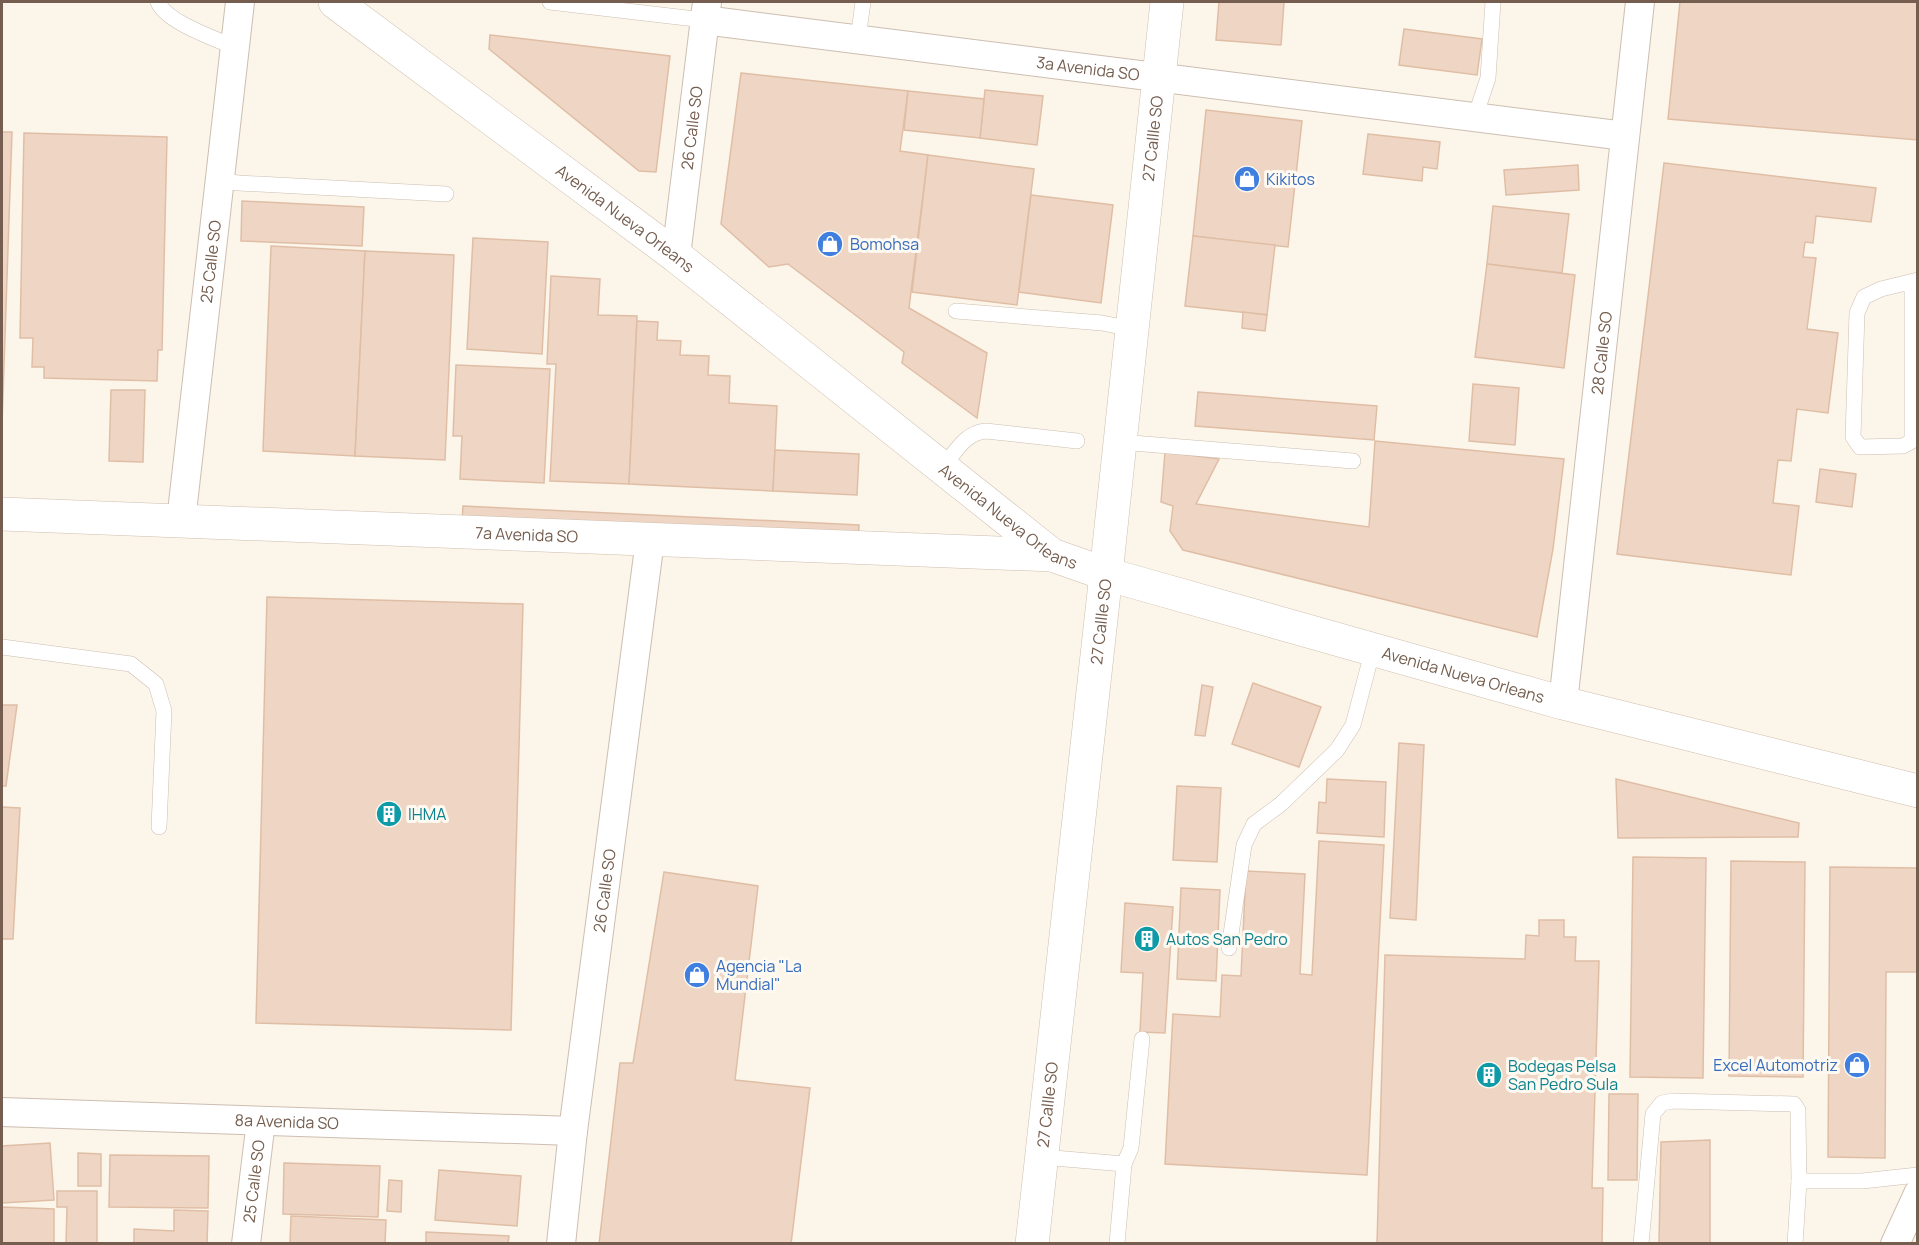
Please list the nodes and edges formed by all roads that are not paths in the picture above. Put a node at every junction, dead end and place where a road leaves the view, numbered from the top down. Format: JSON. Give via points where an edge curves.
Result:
{"nodes":[{"id":1,"x":158,"y":2,"type":"edge"},
{"id":2,"x":240,"y":2,"type":"edge"},
{"id":3,"x":335,"y":2,"type":"edge"},
{"id":4,"x":550,"y":2,"type":"edge"},
{"id":5,"x":863,"y":2,"type":"edge"},
{"id":6,"x":1167,"y":2,"type":"edge"},
{"id":7,"x":1493,"y":2,"type":"edge"},
{"id":8,"x":1640,"y":2,"type":"edge"},
{"id":9,"x":706,"y":11,"type":"edge"},
{"id":10,"x":858,"y":39,"type":"junction"},
{"id":11,"x":234,"y":47,"type":"junction"},
{"id":12,"x":1159,"y":77,"type":"junction"},
{"id":13,"x":1475,"y":117,"type":"junction"},
{"id":14,"x":1626,"y":136,"type":"junction"},
{"id":15,"x":219,"y":181,"type":"junction"},
{"id":16,"x":446,"y":194,"type":"dead end"},
{"id":17,"x":676,"y":256,"type":"junction"},
{"id":18,"x":1915,"y":281,"type":"edge"},
{"id":19,"x":956,"y":311,"type":"dead end"},
{"id":20,"x":1132,"y":329,"type":"junction"},
{"id":21,"x":1077,"y":441,"type":"dead end"},
{"id":22,"x":1120,"y":442,"type":"junction"},
{"id":23,"x":1903,"y":446,"type":"junction"},
{"id":24,"x":1917,"y":453,"type":"edge"},
{"id":25,"x":1353,"y":461,"type":"dead end"},
{"id":26,"x":942,"y":468,"type":"junction"},
{"id":27,"x":2,"y":514,"type":"edge"},
{"id":28,"x":181,"y":521,"type":"junction"},
{"id":29,"x":650,"y":540,"type":"junction"},
{"id":30,"x":1052,"y":555,"type":"junction"},
{"id":31,"x":1106,"y":574,"type":"junction"},
{"id":32,"x":2,"y":647,"type":"edge"},
{"id":33,"x":1373,"y":649,"type":"junction"},
{"id":34,"x":1563,"y":703,"type":"junction"},
{"id":35,"x":1917,"y":791,"type":"edge"},
{"id":36,"x":159,"y":827,"type":"dead end"},
{"id":37,"x":1229,"y":948,"type":"dead end"},
{"id":38,"x":1142,"y":1039,"type":"dead end"},
{"id":39,"x":2,"y":1112,"type":"edge"},
{"id":40,"x":261,"y":1121,"type":"junction"},
{"id":41,"x":573,"y":1131,"type":"junction"},
{"id":42,"x":1042,"y":1157,"type":"junction"},
{"id":43,"x":1124,"y":1164,"type":"junction"},
{"id":44,"x":1917,"y":1175,"type":"edge"},
{"id":45,"x":1799,"y":1181,"type":"junction"},
{"id":46,"x":1917,"y":1194,"type":"edge"},
{"id":47,"x":246,"y":1244,"type":"edge"},
{"id":48,"x":561,"y":1244,"type":"edge"},
{"id":49,"x":1032,"y":1244,"type":"edge"},
{"id":50,"x":1117,"y":1244,"type":"edge"},
{"id":51,"x":1641,"y":1244,"type":"edge"},
{"id":52,"x":1795,"y":1244,"type":"edge"},
{"id":53,"x":1895,"y":1244,"type":"edge"}],
"edges":[{"from":1,"to":11,"type":"lane","via":[[161,9],[190,28]]},
{"from":2,"to":11,"type":"street","name":"25 Calle SO"},
{"from":3,"to":17,"type":"street","name":"Avenida Nueva Orleans"},
{"from":4,"to":9,"type":"lane","name":"3a Avenida SO"},
{"from":5,"to":10,"type":"lane"},
{"from":6,"to":12,"type":"street","name":"27 Callle SO"},
{"from":7,"to":13,"type":"lane","via":[[1488,78]]},
{"from":8,"to":14,"type":"street","name":"28 Calle SO"},
{"from":9,"to":10,"type":"street","name":"3a Avenida SO"},
{"from":9,"to":17,"type":"street","name":"26 Calle SO"},
{"from":10,"to":12,"type":"street","name":"3a Avenida SO"},
{"from":11,"to":15,"type":"street","name":"25 Calle SO"},
{"from":12,"to":13,"type":"street","name":"3a Avenida SO"},
{"from":12,"to":20,"type":"street","name":"27 Callle SO"},
{"from":13,"to":14,"type":"street","name":"3a Avenida SO"},
{"from":14,"to":34,"type":"street","name":"28 Calle SO"},
{"from":15,"to":16,"type":"lane"},
{"from":15,"to":28,"type":"street","name":"25 Calle SO"},
{"from":17,"to":26,"type":"street","name":"Avenida Nueva Orleans"},
{"from":18,"to":23,"type":"lane","via":[[1912,441]]},
{"from":18,"to":23,"type":"lane","via":[[1864,297],[1857,313],[1853,437],[1860,447]]},
{"from":19,"to":20,"type":"lane"},
{"from":20,"to":22,"type":"street","name":"27 Callle SO"},
{"from":21,"to":26,"type":"lane","via":[[975,432]]},
{"from":22,"to":25,"type":"lane"},
{"from":22,"to":31,"type":"street","name":"27 Callle SO"},
{"from":23,"to":24,"type":"lane"},
{"from":26,"to":30,"type":"street","name":"Avenida Nueva Orleans"},
{"from":27,"to":28,"type":"street","name":"7a Avenida SO"},
{"from":28,"to":29,"type":"street","name":"7a Avenida SO"},
{"from":29,"to":30,"type":"street","name":"7a Avenida SO"},
{"from":29,"to":41,"type":"street","name":"26 Calle SO"},
{"from":30,"to":31,"type":"street","name":"Avenida Nueva Orleans"},
{"from":31,"to":33,"type":"street","name":"Avenida Nueva Orleans"},
{"from":31,"to":42,"type":"street","name":"27 Callle SO"},
{"from":32,"to":36,"type":"lane","via":[[131,664],[156,684],[164,711]]},
{"from":33,"to":34,"type":"street","name":"Avenida Nueva Orleans"},
{"from":33,"to":37,"type":"lane","via":[[1353,725],[1337,750],[1281,804],[1254,824],[1244,845]]},
{"from":34,"to":35,"type":"street","name":"Avenida Nueva Orleans"},
{"from":38,"to":43,"type":"lane","via":[[1131,1148]]},
{"from":39,"to":40,"type":"street","name":"8a Avenida SO"},
{"from":40,"to":41,"type":"street","name":"8a Avenida SO"},
{"from":40,"to":47,"type":"street","name":"25 Calle SO"},
{"from":41,"to":48,"type":"street","name":"26 Calle SO"},
{"from":42,"to":43,"type":"lane"},
{"from":42,"to":49,"type":"street","name":"27 Callle SO"},
{"from":43,"to":50,"type":"lane"},
{"from":44,"to":45,"type":"lane","via":[[1862,1181]]},
{"from":45,"to":51,"type":"lane","via":[[1798,1110],[1794,1104],[1662,1103],[1653,1114]]},
{"from":45,"to":52,"type":"lane"},
{"from":46,"to":53,"type":"street"}]}
